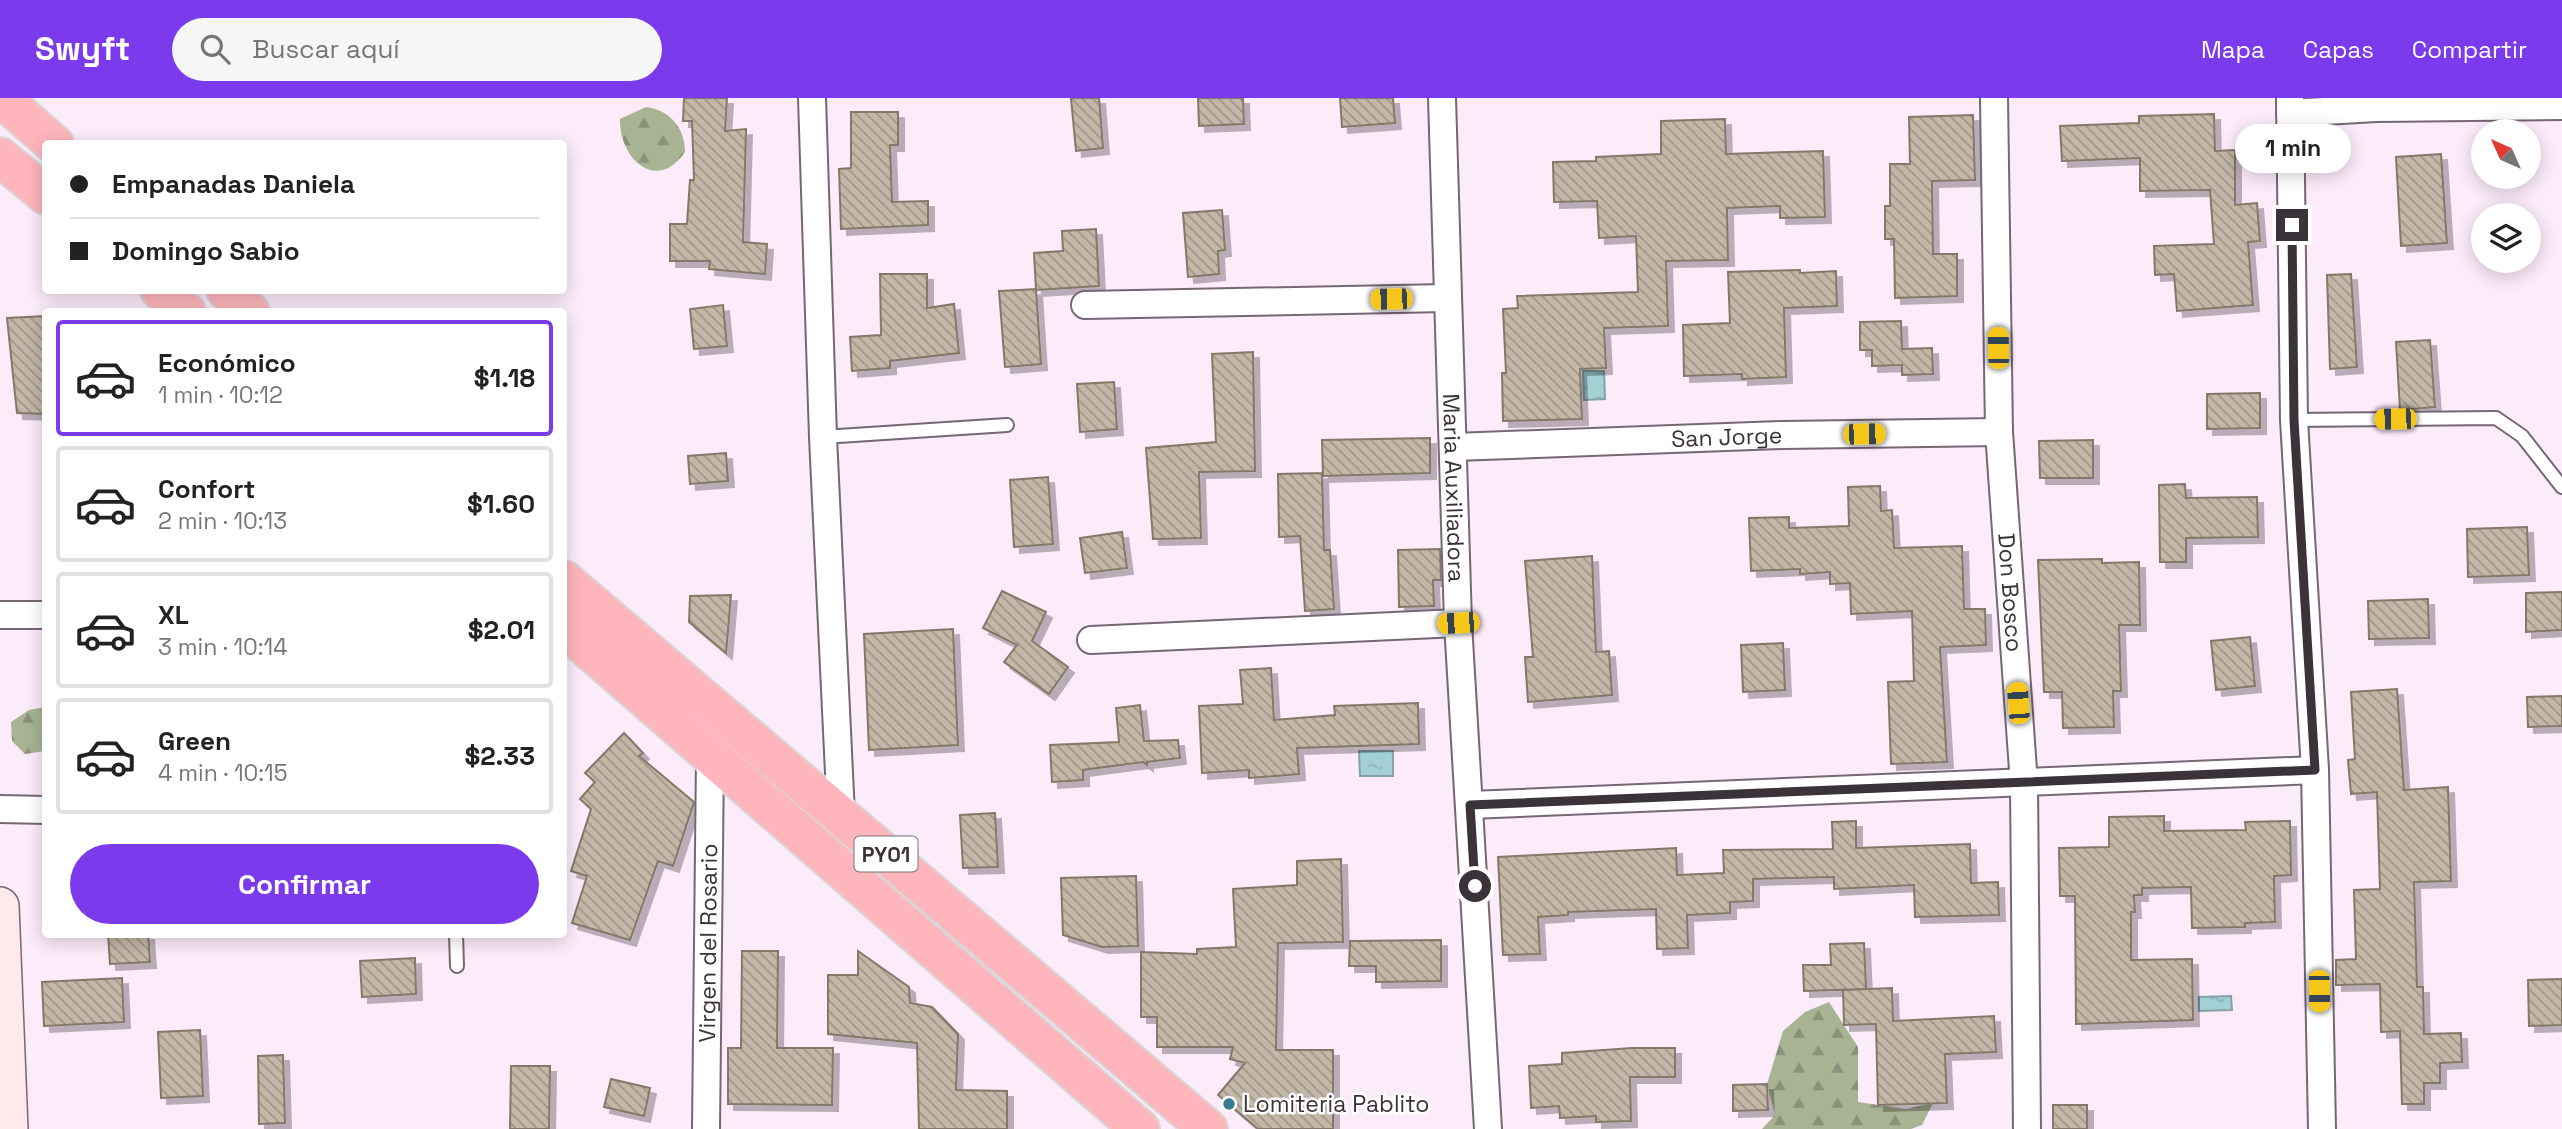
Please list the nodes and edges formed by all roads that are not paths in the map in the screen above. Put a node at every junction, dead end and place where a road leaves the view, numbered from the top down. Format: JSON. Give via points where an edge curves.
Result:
{"nodes":[{"id":1,"x":1,"y":98,"type":"edge"},
{"id":2,"x":812,"y":98,"type":"edge"},
{"id":3,"x":1442,"y":98,"type":"edge"},
{"id":4,"x":1994,"y":98,"type":"edge"},
{"id":5,"x":2290,"y":106,"type":"edge"},
{"id":6,"x":2562,"y":106,"type":"edge"},
{"id":7,"x":49,"y":140,"type":"edge"},
{"id":8,"x":0,"y":157,"type":"edge"},
{"id":9,"x":42,"y":192,"type":"edge"},
{"id":10,"x":165,"y":294,"type":"edge"},
{"id":11,"x":230,"y":294,"type":"edge"},
{"id":12,"x":1446,"y":298,"type":"junction"},
{"id":13,"x":1085,"y":306,"type":"dead end"},
{"id":14,"x":181,"y":308,"type":"edge"},
{"id":15,"x":246,"y":308,"type":"edge"},
{"id":16,"x":2294,"y":420,"type":"junction"},
{"id":17,"x":1007,"y":425,"type":"dead end"},
{"id":18,"x":1999,"y":432,"type":"junction"},
{"id":19,"x":823,"y":437,"type":"junction"},
{"id":20,"x":1454,"y":447,"type":"junction"},
{"id":21,"x":2562,"y":487,"type":"edge"},
{"id":22,"x":567,"y":583,"type":"edge"},
{"id":23,"x":0,"y":615,"type":"edge"},
{"id":24,"x":42,"y":615,"type":"edge"},
{"id":25,"x":1458,"y":623,"type":"junction"},
{"id":26,"x":567,"y":631,"type":"edge"},
{"id":27,"x":1091,"y":640,"type":"dead end"},
{"id":28,"x":710,"y":757,"type":"junction"},
{"id":29,"x":2315,"y":770,"type":"junction"},
{"id":30,"x":2024,"y":784,"type":"junction"},
{"id":31,"x":1470,"y":805,"type":"junction"},
{"id":32,"x":0,"y":809,"type":"edge"},
{"id":33,"x":42,"y":810,"type":"edge"},
{"id":34,"x":841,"y":815,"type":"junction"},
{"id":35,"x":0,"y":906,"type":"edge"},
{"id":36,"x":456,"y":938,"type":"edge"},
{"id":37,"x":457,"y":966,"type":"dead end"},
{"id":38,"x":4,"y":1076,"type":"edge"},
{"id":39,"x":1124,"y":1122,"type":"edge"},
{"id":40,"x":9,"y":1129,"type":"edge"},
{"id":41,"x":706,"y":1129,"type":"edge"},
{"id":42,"x":1208,"y":1129,"type":"edge"},
{"id":43,"x":1488,"y":1129,"type":"edge"},
{"id":44,"x":2027,"y":1129,"type":"edge"},
{"id":45,"x":2322,"y":1129,"type":"edge"}],
"edges":[{"from":1,"to":7,"type":"highway"},
{"from":2,"to":19,"type":"street"},
{"from":3,"to":12,"type":"street","name":"Maria Auxiliadora"},
{"from":4,"to":18,"type":"street","name":"Don Bosco"},
{"from":5,"to":6,"type":"street"},
{"from":5,"to":16,"type":"street"},
{"from":8,"to":9,"type":"highway"},
{"from":10,"to":14,"type":"highway"},
{"from":11,"to":15,"type":"highway"},
{"from":12,"to":13,"type":"street"},
{"from":12,"to":20,"type":"street","name":"Maria Auxiliadora"},
{"from":16,"to":21,"type":"lane","via":[[2496,418],[2522,436]]},
{"from":16,"to":29,"type":"street"},
{"from":17,"to":19,"type":"lane"},
{"from":18,"to":20,"type":"street","name":"San Jorge"},
{"from":18,"to":30,"type":"street","name":"Don Bosco"},
{"from":19,"to":34,"type":"street"},
{"from":20,"to":25,"type":"street","name":"Maria Auxiliadora"},
{"from":22,"to":34,"type":"highway","number":"PY01"},
{"from":23,"to":24,"type":"street"},
{"from":25,"to":27,"type":"street"},
{"from":25,"to":31,"type":"street","name":"Maria Auxiliadora"},
{"from":26,"to":28,"type":"highway","number":"PY01"},
{"from":28,"to":39,"type":"highway","number":"PY01"},
{"from":28,"to":41,"type":"street","name":"Virgen del Rosario"},
{"from":29,"to":30,"type":"street"},
{"from":29,"to":45,"type":"street"},
{"from":30,"to":31,"type":"street"},
{"from":30,"to":44,"type":"street","name":"Don Bosco"},
{"from":31,"to":43,"type":"street","name":"Maria Auxiliadora"},
{"from":32,"to":33,"type":"street"},
{"from":34,"to":42,"type":"highway","number":"PY01"},
{"from":35,"to":38,"type":"main road"},
{"from":36,"to":37,"type":"lane"},
{"from":38,"to":40,"type":"main road"}]}
